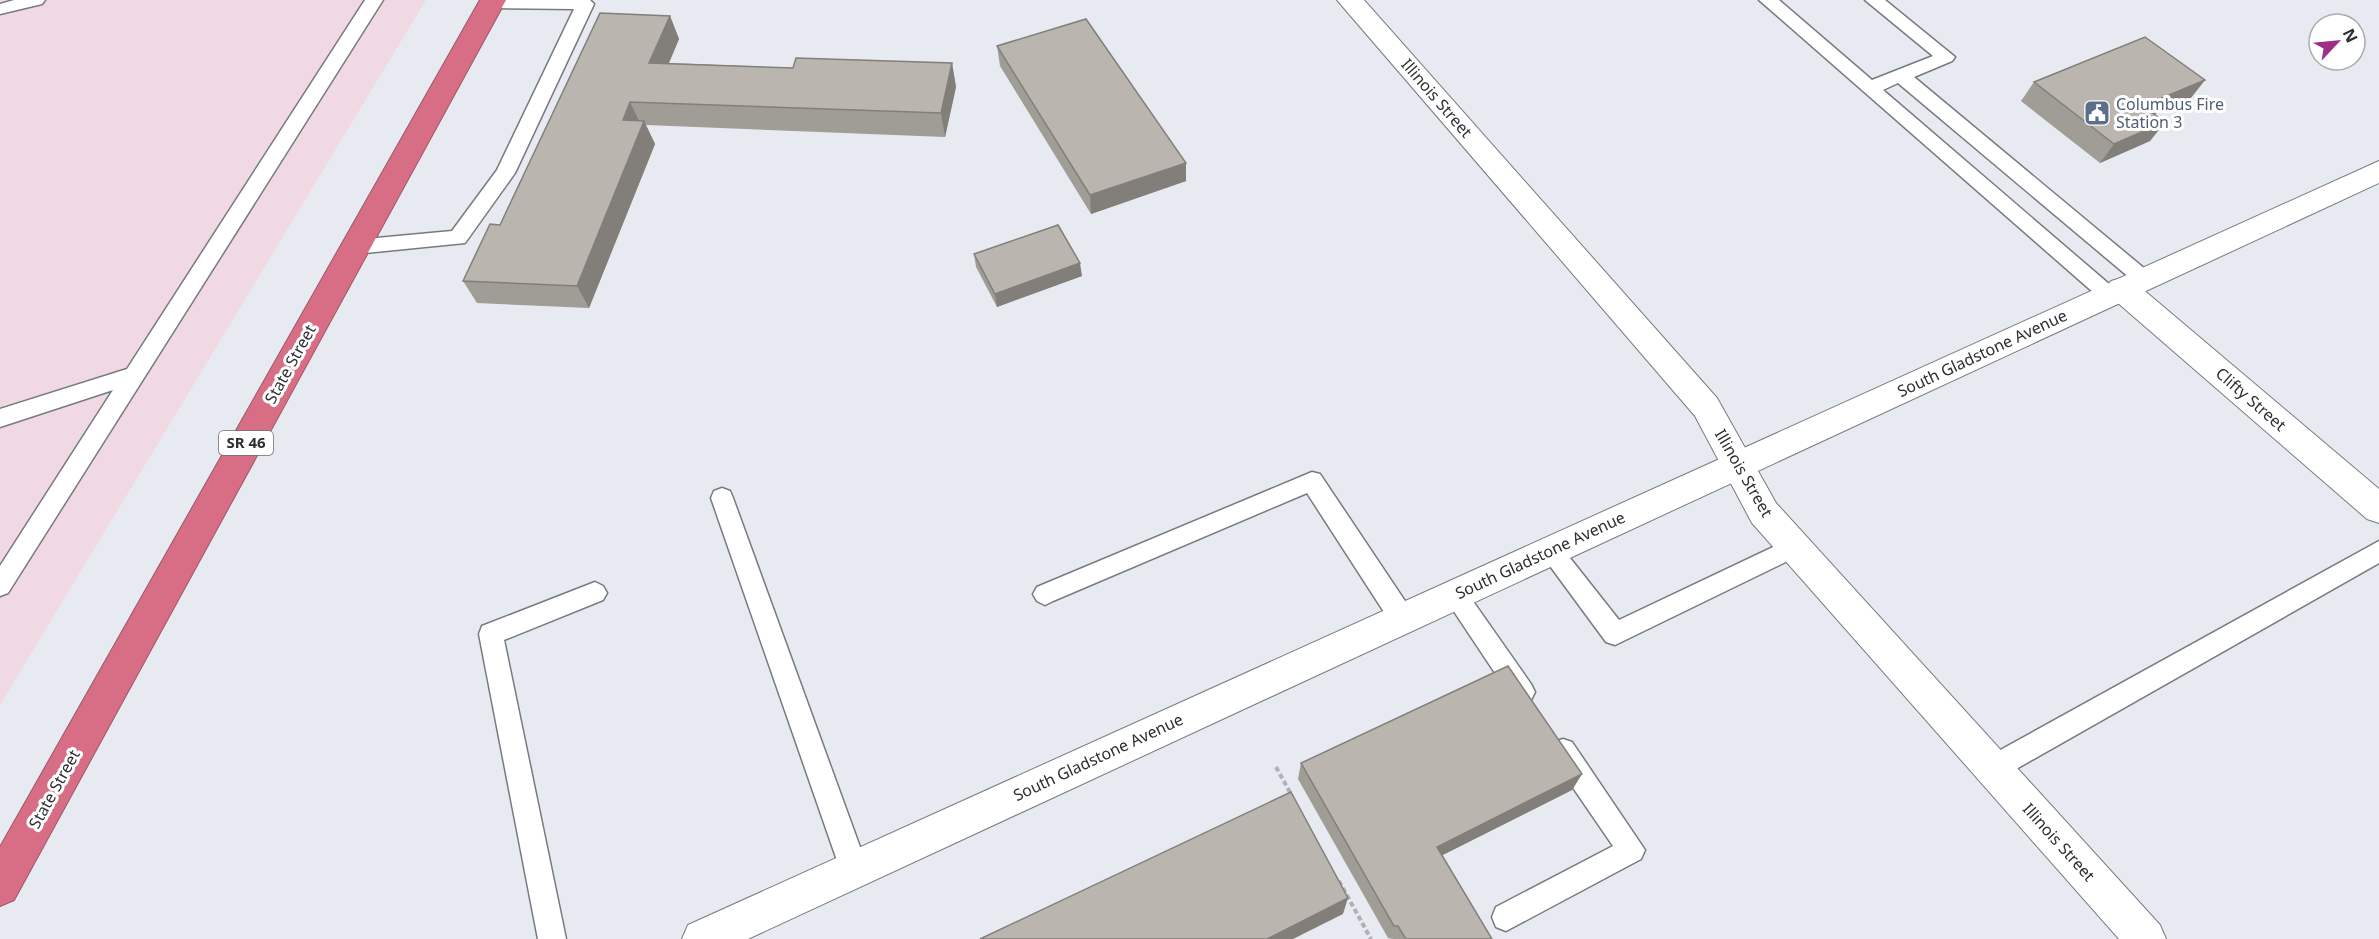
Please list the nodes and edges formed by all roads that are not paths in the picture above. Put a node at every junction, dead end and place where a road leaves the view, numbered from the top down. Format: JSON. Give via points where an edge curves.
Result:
{"nodes":[{"id":1,"x":36,"y":0,"type":"edge"},
{"id":2,"x":374,"y":0,"type":"edge"},
{"id":3,"x":1350,"y":0,"type":"edge"},
{"id":4,"x":1768,"y":0,"type":"edge"},
{"id":5,"x":1874,"y":0,"type":"edge"},
{"id":6,"x":492,"y":2,"type":"edge"},
{"id":7,"x":0,"y":9,"type":"edge"},
{"id":8,"x":1901,"y":75,"type":"junction"},
{"id":9,"x":1870,"y":88,"type":"junction"},
{"id":10,"x":2379,"y":171,"type":"edge"},
{"id":11,"x":356,"y":247,"type":"junction"},
{"id":12,"x":2125,"y":288,"type":"junction"},
{"id":13,"x":135,"y":375,"type":"junction"},
{"id":14,"x":0,"y":418,"type":"edge"},
{"id":15,"x":1738,"y":465,"type":"junction"},
{"id":16,"x":722,"y":498,"type":"dead end"},
{"id":17,"x":2379,"y":509,"type":"edge"},
{"id":18,"x":1794,"y":547,"type":"junction"},
{"id":19,"x":1551,"y":550,"type":"junction"},
{"id":20,"x":2379,"y":551,"type":"edge"},
{"id":21,"x":0,"y":586,"type":"edge"},
{"id":22,"x":596,"y":593,"type":"dead end"},
{"id":23,"x":1046,"y":594,"type":"dead end"},
{"id":24,"x":1455,"y":594,"type":"junction"},
{"id":25,"x":1402,"y":618,"type":"junction"},
{"id":26,"x":1993,"y":768,"type":"junction"},
{"id":27,"x":854,"y":869,"type":"junction"},
{"id":28,"x":0,"y":886,"type":"edge"},
{"id":29,"x":1506,"y":917,"type":"dead end"},
{"id":30,"x":552,"y":939,"type":"edge"},
{"id":31,"x":702,"y":939,"type":"edge"},
{"id":32,"x":2146,"y":939,"type":"edge"}],
"edges":[{"from":1,"to":7,"type":"lane"},
{"from":2,"to":13,"type":"lane"},
{"from":3,"to":15,"type":"street","name":"Illinois Street","via":[[1706,407]]},
{"from":4,"to":9,"type":"lane"},
{"from":5,"to":8,"type":"lane","via":[[1946,57]]},
{"from":6,"to":11,"type":"highway","name":"State Street","number":"SR 46"},
{"from":6,"to":11,"type":"lane","via":[[585,4],[505,173],[458,238]]},
{"from":8,"to":9,"type":"lane"},
{"from":8,"to":12,"type":"lane"},
{"from":9,"to":12,"type":"lane"},
{"from":10,"to":12,"type":"street","name":"South Gladstone Avenue"},
{"from":11,"to":28,"type":"highway","name":"State Street","number":"SR 46"},
{"from":12,"to":15,"type":"street","name":"South Gladstone Avenue"},
{"from":12,"to":17,"type":"street","name":"Clifty Street"},
{"from":13,"to":14,"type":"lane"},
{"from":13,"to":21,"type":"lane"},
{"from":15,"to":18,"type":"street","name":"Illinois Street","via":[[1764,513]]},
{"from":15,"to":19,"type":"street","name":"South Gladstone Avenue"},
{"from":16,"to":27,"type":"lane"},
{"from":18,"to":19,"type":"lane","via":[[1615,634]]},
{"from":18,"to":26,"type":"street","name":"Illinois Street"},
{"from":19,"to":24,"type":"street","name":"South Gladstone Avenue"},
{"from":20,"to":26,"type":"lane"},
{"from":22,"to":30,"type":"lane","via":[[491,634]]},
{"from":23,"to":25,"type":"lane","via":[[1312,481]]},
{"from":24,"to":25,"type":"street","name":"South Gladstone Avenue"},
{"from":24,"to":29,"type":"lane","via":[[1632,850]]},
{"from":25,"to":27,"type":"street","name":"South Gladstone Avenue"},
{"from":26,"to":32,"type":"street","name":"Illinois Street"},
{"from":27,"to":31,"type":"street","name":"South Gladstone Avenue"}]}
